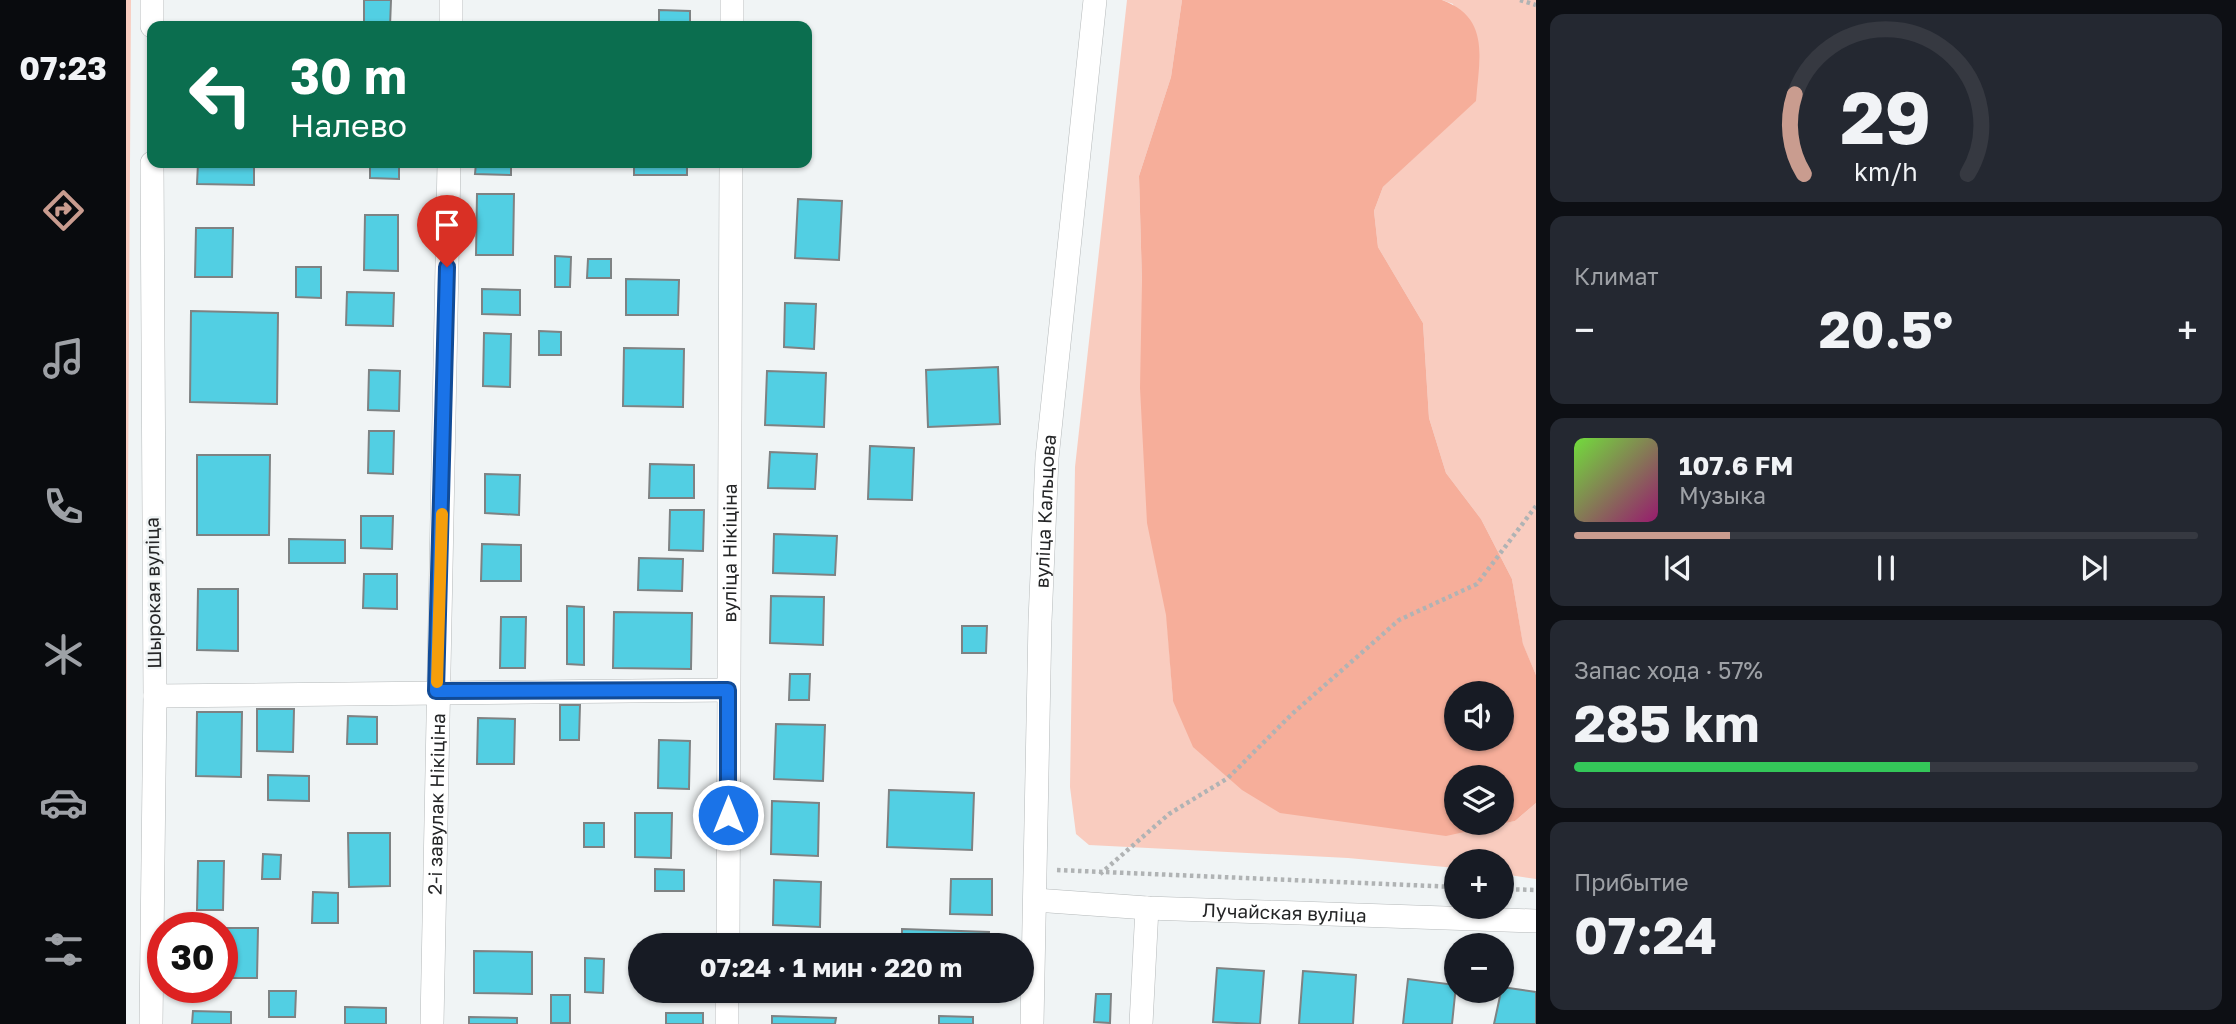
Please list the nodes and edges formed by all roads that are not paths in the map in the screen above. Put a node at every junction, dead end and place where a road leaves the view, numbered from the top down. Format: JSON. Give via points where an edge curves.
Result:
{"nodes":[{"id":1,"x":152,"y":0,"type":"edge"},
{"id":2,"x":451,"y":0,"type":"edge"},
{"id":3,"x":732,"y":0,"type":"edge"},
{"id":4,"x":1095,"y":0,"type":"edge"},
{"id":5,"x":152,"y":21,"type":"edge"},
{"id":6,"x":451,"y":21,"type":"edge"},
{"id":7,"x":732,"y":21,"type":"edge"},
{"id":8,"x":152,"y":168,"type":"edge"},
{"id":9,"x":449,"y":168,"type":"edge"},
{"id":10,"x":731,"y":168,"type":"edge"},
{"id":11,"x":728,"y":690,"type":"junction"},
{"id":12,"x":436,"y":691,"type":"junction"},
{"id":13,"x":155,"y":696,"type":"junction"},
{"id":14,"x":1035,"y":900,"type":"junction"},
{"id":15,"x":1147,"y":908,"type":"junction"},
{"id":16,"x":1536,"y":921,"type":"edge"},
{"id":17,"x":727,"y":933,"type":"edge"},
{"id":18,"x":727,"y":1003,"type":"edge"},
{"id":19,"x":151,"y":1024,"type":"edge"},
{"id":20,"x":432,"y":1024,"type":"edge"},
{"id":21,"x":727,"y":1024,"type":"edge"},
{"id":22,"x":1032,"y":1024,"type":"edge"},
{"id":23,"x":1141,"y":1024,"type":"edge"}],
"edges":[{"from":1,"to":5,"type":"street"},
{"from":2,"to":6,"type":"street"},
{"from":3,"to":7,"type":"street"},
{"from":4,"to":14,"type":"street","name":"вуліца Кальцова","via":[[1047,458]]},
{"from":8,"to":13,"type":"street","name":"Шырокая вуліца"},
{"from":9,"to":12,"type":"street","name":"2-і завулак Нікіціна"},
{"from":10,"to":11,"type":"street","name":"вуліца Нікіціна"},
{"from":11,"to":12,"type":"street"},
{"from":11,"to":17,"type":"street","name":"вуліца Нікіціна"},
{"from":12,"to":13,"type":"street"},
{"from":12,"to":20,"type":"street","name":"2-і завулак Нікіціна"},
{"from":13,"to":19,"type":"street","name":"Шырокая вуліца"},
{"from":14,"to":15,"type":"street","name":"Лучайская вуліца"},
{"from":14,"to":22,"type":"street","name":"вуліца Кальцова"},
{"from":15,"to":16,"type":"street","name":"Лучайская вуліца"},
{"from":15,"to":23,"type":"street"},
{"from":18,"to":21,"type":"street"}]}
